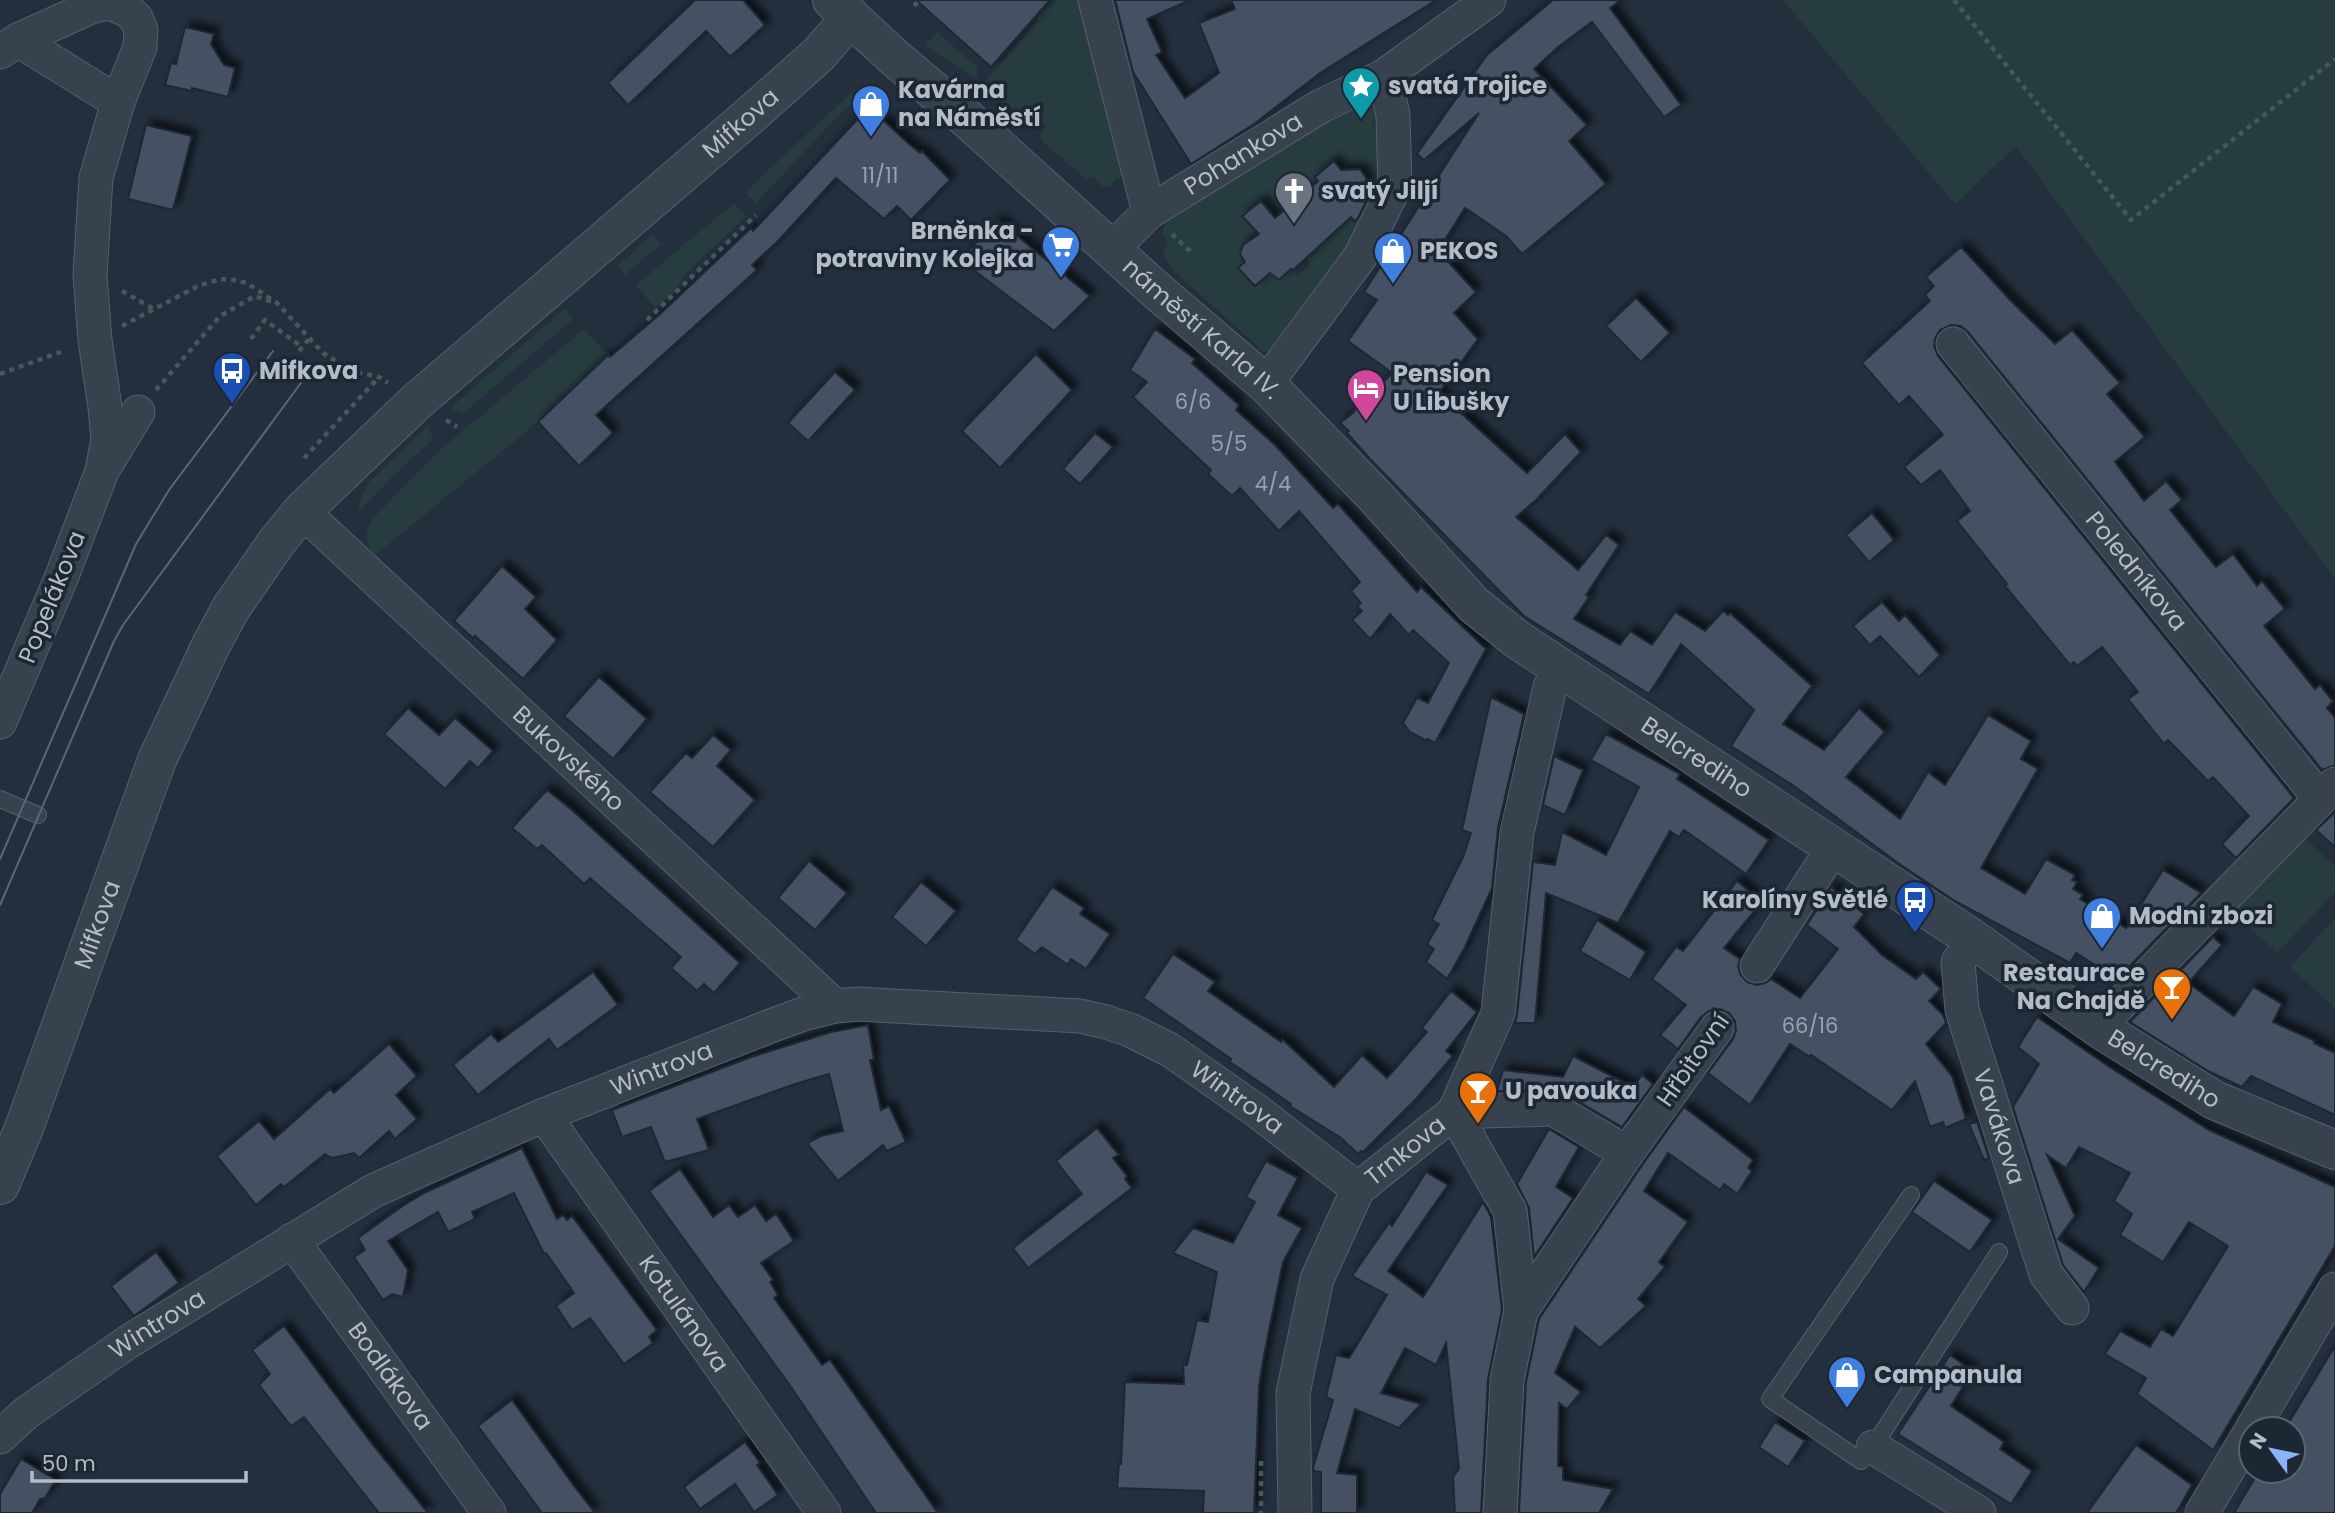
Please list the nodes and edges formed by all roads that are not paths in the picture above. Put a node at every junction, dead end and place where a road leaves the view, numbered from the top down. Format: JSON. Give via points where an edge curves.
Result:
{"nodes":[{"id":1,"x":1096,"y":0,"type":"edge"},
{"id":2,"x":1489,"y":0,"type":"edge"},
{"id":3,"x":841,"y":9,"type":"edge"},
{"id":4,"x":9,"y":46,"type":"edge"},
{"id":5,"x":1384,"y":76,"type":"junction"},
{"id":6,"x":118,"y":102,"type":"junction"},
{"id":7,"x":1158,"y":221,"type":"junction"},
{"id":8,"x":1112,"y":249,"type":"junction"},
{"id":9,"x":1953,"y":344,"type":"dead end"},
{"id":10,"x":1266,"y":384,"type":"junction"},
{"id":11,"x":138,"y":412,"type":"road end"},
{"id":12,"x":102,"y":471,"type":"junction"},
{"id":13,"x":302,"y":511,"type":"junction"},
{"id":14,"x":1559,"y":669,"type":"junction"},
{"id":15,"x":0,"y":722,"type":"edge"},
{"id":16,"x":2327,"y":792,"type":"edge"},
{"id":17,"x":0,"y":799,"type":"edge"},
{"id":18,"x":38,"y":815,"type":"dead end"},
{"id":19,"x":1833,"y":848,"type":"junction"},
{"id":20,"x":1973,"y":939,"type":"junction"},
{"id":21,"x":1757,"y":966,"type":"dead end"},
{"id":22,"x":835,"y":1006,"type":"junction"},
{"id":23,"x":1717,"y":1028,"type":"dead end"},
{"id":24,"x":2101,"y":1029,"type":"junction"},
{"id":25,"x":1454,"y":1112,"type":"junction"},
{"id":26,"x":544,"y":1115,"type":"junction"},
{"id":27,"x":2335,"y":1150,"type":"edge"},
{"id":28,"x":1627,"y":1153,"type":"junction"},
{"id":29,"x":0,"y":1185,"type":"edge"},
{"id":30,"x":1358,"y":1189,"type":"junction"},
{"id":31,"x":1911,"y":1195,"type":"dead end"},
{"id":32,"x":292,"y":1240,"type":"junction"},
{"id":33,"x":1999,"y":1252,"type":"dead end"},
{"id":34,"x":2335,"y":1289,"type":"edge"},
{"id":35,"x":2072,"y":1308,"type":"dead end"},
{"id":36,"x":1521,"y":1311,"type":"junction"},
{"id":37,"x":2261,"y":1415,"type":"edge"},
{"id":38,"x":0,"y":1437,"type":"edge"},
{"id":39,"x":1872,"y":1447,"type":"junction"},
{"id":40,"x":2237,"y":1455,"type":"edge"},
{"id":41,"x":489,"y":1513,"type":"edge"},
{"id":42,"x":824,"y":1513,"type":"edge"},
{"id":43,"x":1295,"y":1513,"type":"edge"},
{"id":44,"x":1500,"y":1513,"type":"edge"},
{"id":45,"x":1979,"y":1513,"type":"edge"},
{"id":46,"x":2202,"y":1513,"type":"edge"}],
"edges":[{"from":1,"to":7,"type":"street"},
{"from":2,"to":5,"type":"street","name":"Pohankova"},
{"from":3,"to":8,"type":"street","name":"náměstí Karla IV."},
{"from":3,"to":13,"type":"street","name":"Mifkova","via":[[819,54],[416,402]]},
{"from":4,"to":6,"type":"street"},
{"from":4,"to":6,"type":"street","name":"Popelákova","via":[[93,6],[110,3],[127,10],[141,30],[140,47]]},
{"from":5,"to":7,"type":"street","name":"Pohankova","via":[[1321,106]]},
{"from":5,"to":10,"type":"street","via":[[1393,115],[1395,186],[1360,257]]},
{"from":6,"to":12,"type":"street","name":"Popelákova","via":[[96,178],[90,275],[108,439]]},
{"from":7,"to":8,"type":"street","name":"Pohankova"},
{"from":8,"to":10,"type":"street","name":"náměstí Karla IV."},
{"from":9,"to":16,"type":"street","name":"Poledníkova"},
{"from":10,"to":14,"type":"street","name":"náměstí Karla IV.","via":[[1475,605]]},
{"from":11,"to":12,"type":"street","name":"Popelákova"},
{"from":12,"to":15,"type":"street","name":"Popelákova"},
{"from":13,"to":22,"type":"street","name":"Bukovského"},
{"from":13,"to":29,"type":"street","name":"Mifkova","via":[[231,608],[177,713]]},
{"from":14,"to":19,"type":"street","name":"Belcrediho"},
{"from":14,"to":25,"type":"street","name":"Trnkova","via":[[1550,687],[1517,832],[1498,1013]]},
{"from":16,"to":24,"type":"street","via":[[2111,1013]]},
{"from":17,"to":18,"type":"lane"},
{"from":19,"to":20,"type":"street","name":"Belcrediho"},
{"from":19,"to":21,"type":"street"},
{"from":20,"to":24,"type":"street","name":"Belcrediho"},
{"from":20,"to":35,"type":"street","name":"Vavákova","via":[[1958,962],[1962,1010],[2046,1274]]},
{"from":22,"to":26,"type":"street","name":"Wintrova","via":[[768,1027]]},
{"from":22,"to":30,"type":"street","name":"Wintrova","via":[[880,1004],[1080,1016],[1130,1030],[1181,1057]]},
{"from":23,"to":28,"type":"street","name":"Hřbitovní"},
{"from":24,"to":27,"type":"street","name":"Belcrediho","via":[[2214,1100]]},
{"from":25,"to":28,"type":"street","via":[[1553,1109]]},
{"from":25,"to":30,"type":"street","name":"Trnkova"},
{"from":25,"to":36,"type":"street","name":"Hřbitovní","via":[[1510,1212]]},
{"from":26,"to":32,"type":"street","name":"Wintrova","via":[[373,1191]]},
{"from":26,"to":42,"type":"street","name":"Kotulánova"},
{"from":28,"to":36,"type":"street","name":"Hřbitovní"},
{"from":30,"to":43,"type":"street","name":"Trnkova","via":[[1317,1279],[1293,1393]]},
{"from":31,"to":39,"type":"lane","via":[[1769,1399],[1861,1461]]},
{"from":32,"to":38,"type":"street","name":"Wintrova","via":[[128,1342],[26,1413]]},
{"from":32,"to":41,"type":"street","name":"Bodlákova"},
{"from":33,"to":39,"type":"lane"},
{"from":34,"to":37,"type":"street"},
{"from":36,"to":44,"type":"street","name":"Hřbitovní","via":[[1507,1380]]},
{"from":39,"to":45,"type":"street"},
{"from":40,"to":46,"type":"street"}]}
